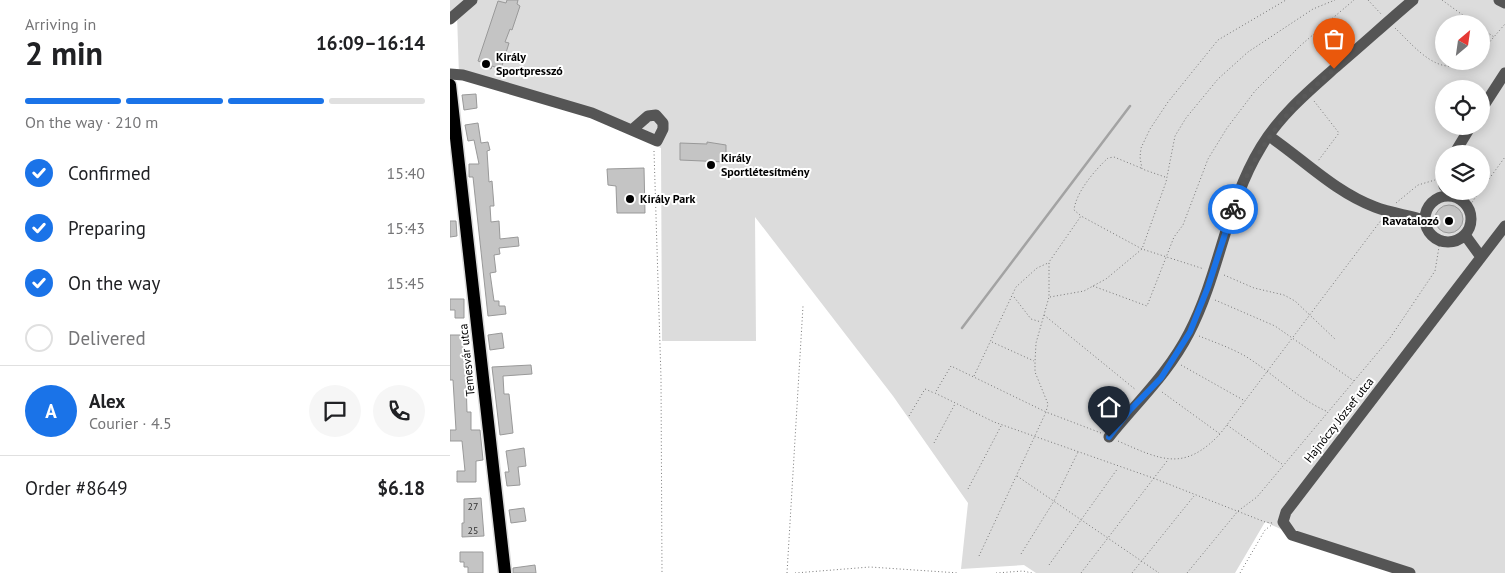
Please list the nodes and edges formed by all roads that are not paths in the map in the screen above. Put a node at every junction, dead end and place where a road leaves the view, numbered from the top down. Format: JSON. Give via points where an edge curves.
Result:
{"nodes":[{"id":1,"x":472,"y":0,"type":"edge"},
{"id":2,"x":1413,"y":0,"type":"edge"},
{"id":3,"x":1499,"y":0,"type":"edge"},
{"id":4,"x":1505,"y":3,"type":"edge"},
{"id":5,"x":450,"y":19,"type":"edge"},
{"id":6,"x":1505,"y":73,"type":"edge"},
{"id":7,"x":450,"y":74,"type":"edge"},
{"id":8,"x":450,"y":85,"type":"edge"},
{"id":9,"x":1490,"y":96,"type":"edge"},
{"id":10,"x":633,"y":130,"type":"junction"},
{"id":11,"x":1269,"y":136,"type":"junction"},
{"id":12,"x":1435,"y":198,"type":"edge"},
{"id":13,"x":1461,"y":200,"type":"edge"},
{"id":14,"x":1424,"y":220,"type":"junction"},
{"id":15,"x":1505,"y":226,"type":"edge"},
{"id":16,"x":1465,"y":235,"type":"junction"},
{"id":17,"x":1481,"y":257,"type":"junction"},
{"id":18,"x":1109,"y":437,"type":"road end"},
{"id":19,"x":505,"y":573,"type":"edge"},
{"id":20,"x":1410,"y":573,"type":"edge"}],
"edges":[{"from":1,"to":5,"type":"street"},
{"from":2,"to":11,"type":"street","via":[[1307,93]]},
{"from":3,"to":4,"type":"street"},
{"from":6,"to":9,"type":"street"},
{"from":7,"to":10,"type":"street","via":[[467,76],[582,110]]},
{"from":8,"to":19,"type":"main road","name":"Temesvár utca"},
{"from":10,"to":10,"type":"street","via":[[645,117],[656,115],[664,126],[656,140]]},
{"from":11,"to":14,"type":"street","via":[[1341,190],[1378,208]]},
{"from":11,"to":18,"type":"street","via":[[1239,193],[1190,332],[1154,386]]},
{"from":12,"to":14,"type":"street"},
{"from":13,"to":16,"type":"street","via":[[1468,208],[1471,222]]},
{"from":14,"to":16,"type":"street","via":[[1429,233],[1440,241],[1453,242]]},
{"from":15,"to":17,"type":"street","name":"Hajnóczy József utca"},
{"from":16,"to":17,"type":"street"},
{"from":17,"to":20,"type":"street","name":"Hajnóczy József utca","via":[[1293,501],[1283,522],[1292,535]]}]}
